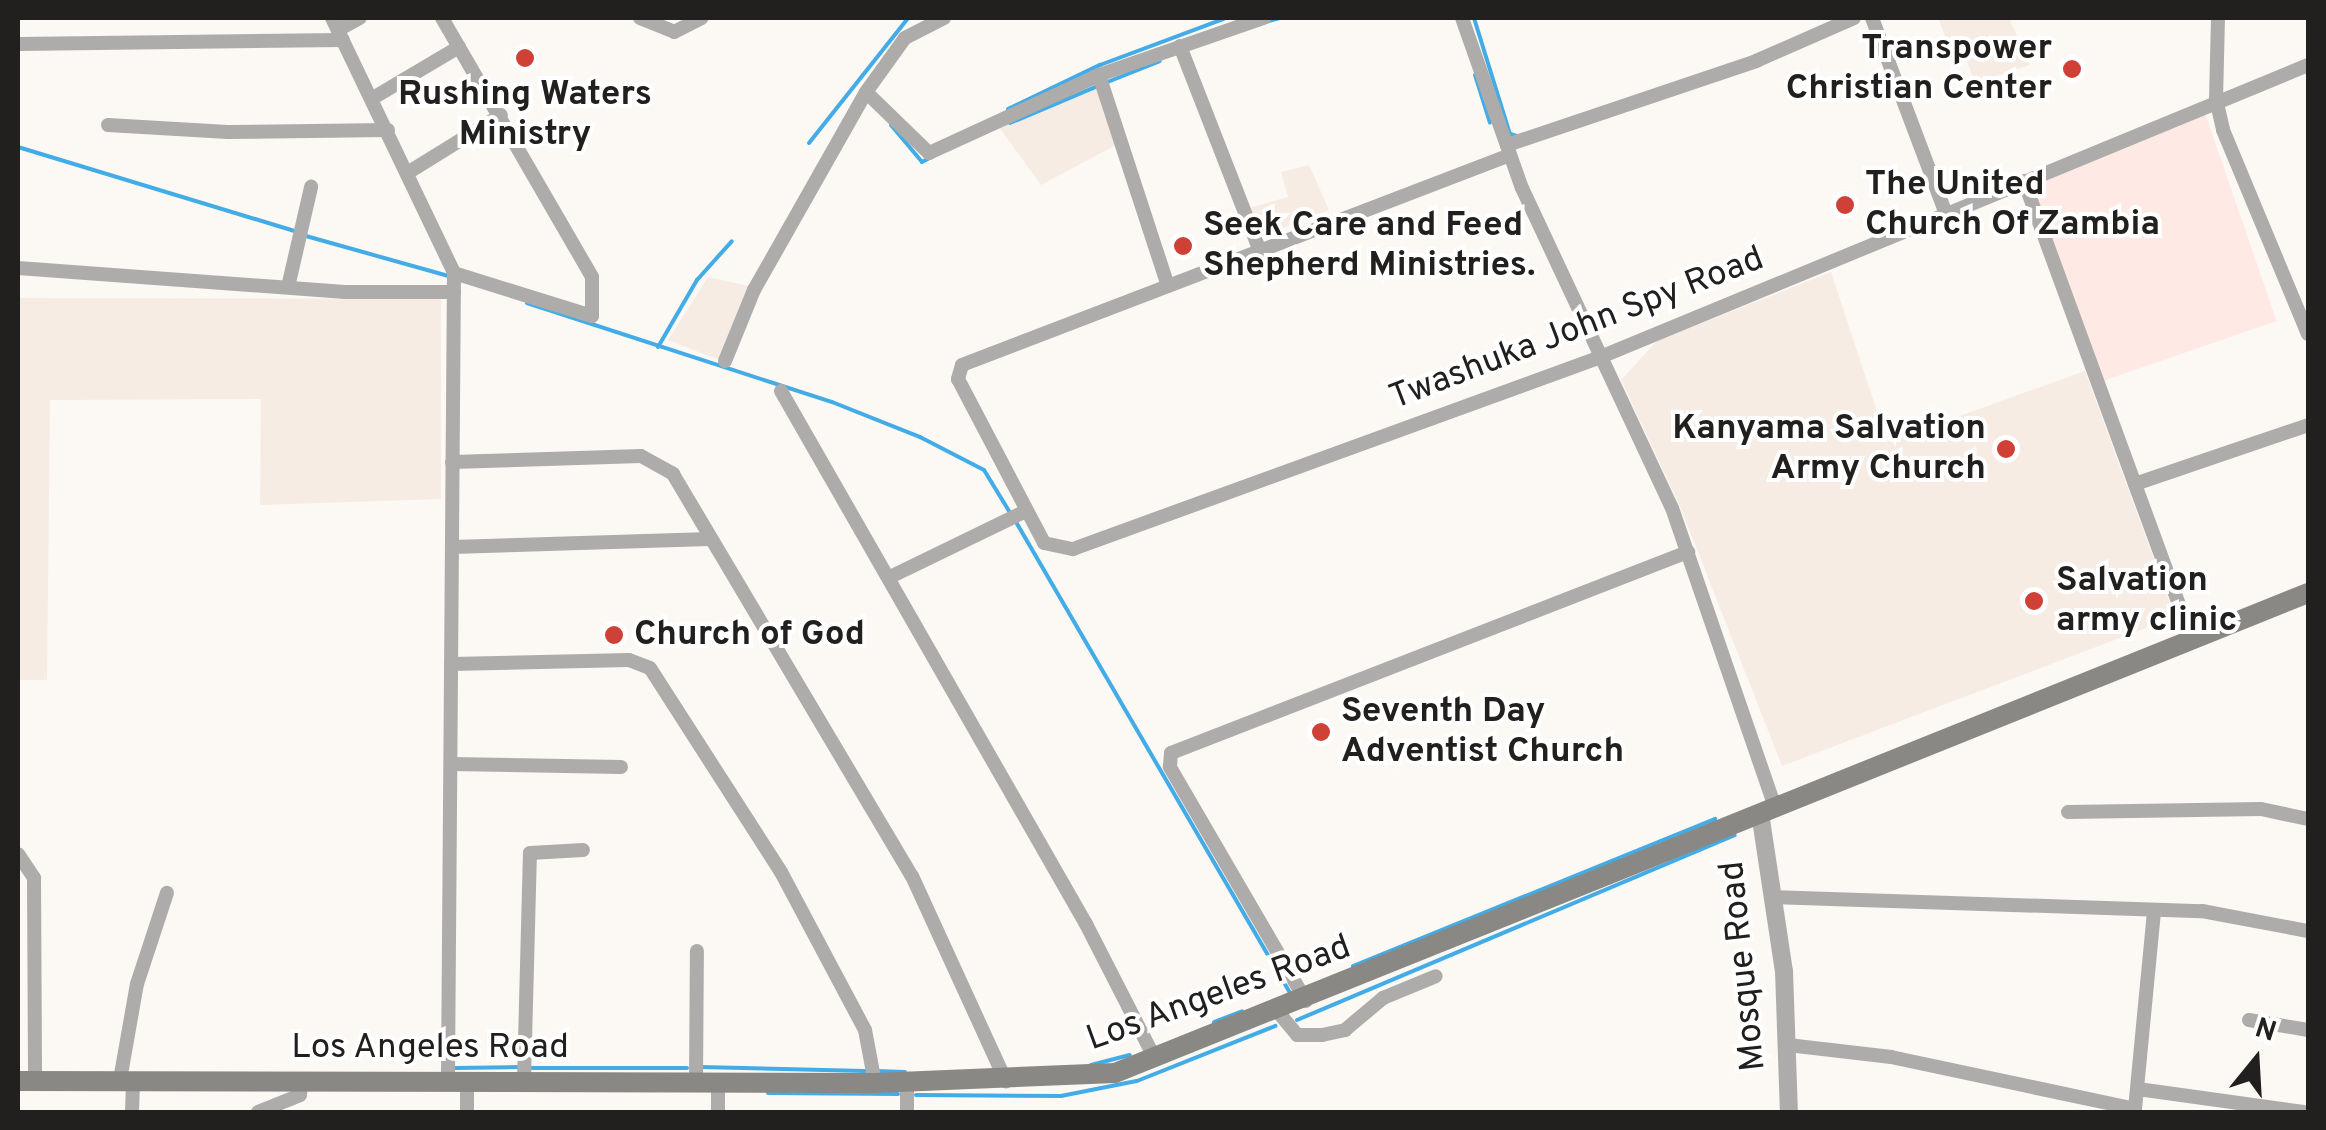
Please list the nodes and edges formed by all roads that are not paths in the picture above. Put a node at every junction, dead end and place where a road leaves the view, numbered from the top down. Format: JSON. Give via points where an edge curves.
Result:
{"nodes":[{"id":1,"x":360,"y":18,"type":"edge"},
{"id":2,"x":442,"y":18,"type":"edge"},
{"id":3,"x":640,"y":18,"type":"edge"},
{"id":4,"x":702,"y":18,"type":"edge"},
{"id":5,"x":944,"y":18,"type":"edge"},
{"id":6,"x":1264,"y":18,"type":"edge"},
{"id":7,"x":1462,"y":18,"type":"edge"},
{"id":8,"x":1854,"y":18,"type":"edge"},
{"id":9,"x":1872,"y":18,"type":"edge"},
{"id":10,"x":2218,"y":18,"type":"edge"},
{"id":11,"x":338,"y":29,"type":"edge"},
{"id":12,"x":18,"y":44,"type":"edge"},
{"id":13,"x":1180,"y":46,"type":"junction"},
{"id":14,"x":459,"y":47,"type":"junction"},
{"id":15,"x":2308,"y":66,"type":"edge"},
{"id":16,"x":1099,"y":76,"type":"junction"},
{"id":17,"x":866,"y":92,"type":"junction"},
{"id":18,"x":372,"y":98,"type":"junction"},
{"id":19,"x":2216,"y":99,"type":"junction"},
{"id":20,"x":500,"y":115,"type":"junction"},
{"id":21,"x":108,"y":125,"type":"dead end"},
{"id":22,"x":388,"y":130,"type":"junction"},
{"id":23,"x":1508,"y":150,"type":"junction"},
{"id":24,"x":409,"y":172,"type":"junction"},
{"id":25,"x":2024,"y":181,"type":"junction"},
{"id":26,"x":312,"y":186,"type":"dead end"},
{"id":27,"x":1946,"y":214,"type":"junction"},
{"id":28,"x":1260,"y":249,"type":"junction"},
{"id":29,"x":18,"y":268,"type":"edge"},
{"id":30,"x":454,"y":273,"type":"junction"},
{"id":31,"x":288,"y":286,"type":"junction"},
{"id":32,"x":1168,"y":286,"type":"junction"},
{"id":33,"x":454,"y":292,"type":"junction"},
{"id":34,"x":2308,"y":334,"type":"edge"},
{"id":35,"x":1598,"y":358,"type":"junction"},
{"id":36,"x":725,"y":362,"type":"dead end"},
{"id":37,"x":781,"y":391,"type":"dead end"},
{"id":38,"x":2308,"y":425,"type":"edge"},
{"id":39,"x":452,"y":462,"type":"junction"},
{"id":40,"x":2135,"y":484,"type":"junction"},
{"id":41,"x":1026,"y":511,"type":"junction"},
{"id":42,"x":710,"y":538,"type":"junction"},
{"id":43,"x":452,"y":547,"type":"junction"},
{"id":44,"x":1688,"y":552,"type":"junction"},
{"id":45,"x":890,"y":577,"type":"junction"},
{"id":46,"x":2308,"y":594,"type":"edge"},
{"id":47,"x":2192,"y":640,"type":"junction"},
{"id":48,"x":451,"y":664,"type":"junction"},
{"id":49,"x":450,"y":764,"type":"junction"},
{"id":50,"x":621,"y":767,"type":"dead end"},
{"id":51,"x":1767,"y":810,"type":"junction"},
{"id":52,"x":2068,"y":812,"type":"dead end"},
{"id":53,"x":2308,"y":819,"type":"edge"},
{"id":54,"x":583,"y":850,"type":"dead end"},
{"id":55,"x":18,"y":854,"type":"edge"},
{"id":56,"x":166,"y":893,"type":"dead end"},
{"id":57,"x":1773,"y":897,"type":"junction"},
{"id":58,"x":2154,"y":911,"type":"junction"},
{"id":59,"x":2308,"y":932,"type":"edge"},
{"id":60,"x":697,"y":951,"type":"dead end"},
{"id":61,"x":1436,"y":976,"type":"dead end"},
{"id":62,"x":1306,"y":1001,"type":"junction"},
{"id":63,"x":1278,"y":1012,"type":"junction"},
{"id":64,"x":2248,"y":1020,"type":"dead end"},
{"id":65,"x":2308,"y":1030,"type":"edge"},
{"id":66,"x":1788,"y":1045,"type":"junction"},
{"id":67,"x":1155,"y":1059,"type":"junction"},
{"id":68,"x":126,"y":1080,"type":"junction"},
{"id":69,"x":301,"y":1080,"type":"junction"},
{"id":70,"x":457,"y":1080,"type":"junction"},
{"id":71,"x":524,"y":1080,"type":"junction"},
{"id":72,"x":26,"y":1081,"type":"edge"},
{"id":73,"x":707,"y":1081,"type":"junction"},
{"id":74,"x":1006,"y":1081,"type":"junction"},
{"id":75,"x":875,"y":1083,"type":"junction"},
{"id":76,"x":907,"y":1084,"type":"junction"},
{"id":77,"x":2138,"y":1089,"type":"junction"},
{"id":78,"x":132,"y":1112,"type":"edge"},
{"id":79,"x":258,"y":1112,"type":"edge"},
{"id":80,"x":467,"y":1112,"type":"edge"},
{"id":81,"x":718,"y":1112,"type":"edge"},
{"id":82,"x":906,"y":1112,"type":"edge"},
{"id":83,"x":1789,"y":1112,"type":"edge"},
{"id":84,"x":2303,"y":1112,"type":"edge"}],
"edges":[{"from":1,"to":11,"type":"street"},
{"from":2,"to":14,"type":"street"},
{"from":3,"to":4,"type":"street","via":[[674,32]]},
{"from":5,"to":17,"type":"street","via":[[905,38]]},
{"from":6,"to":13,"type":"street"},
{"from":7,"to":23,"type":"street"},
{"from":8,"to":23,"type":"street","via":[[1756,61]]},
{"from":9,"to":27,"type":"street"},
{"from":10,"to":19,"type":"street"},
{"from":11,"to":12,"type":"street"},
{"from":11,"to":18,"type":"street"},
{"from":13,"to":16,"type":"street"},
{"from":13,"to":28,"type":"street"},
{"from":14,"to":18,"type":"street"},
{"from":14,"to":20,"type":"street"},
{"from":15,"to":19,"type":"street","name":"Twashuka John Spy Road"},
{"from":16,"to":17,"type":"street","via":[[934,152],[923,150]]},
{"from":16,"to":32,"type":"street"},
{"from":17,"to":36,"type":"street","via":[[754,290]]},
{"from":18,"to":22,"type":"street"},
{"from":19,"to":25,"type":"street","name":"Twashuka John Spy Road"},
{"from":19,"to":34,"type":"street","via":[[2256,215]]},
{"from":20,"to":24,"type":"street"},
{"from":20,"to":30,"type":"street","via":[[592,276],[592,316]]},
{"from":21,"to":22,"type":"street"},
{"from":22,"to":24,"type":"street"},
{"from":23,"to":28,"type":"street"},
{"from":23,"to":35,"type":"street"},
{"from":24,"to":30,"type":"street"},
{"from":25,"to":27,"type":"street","name":"Twashuka John Spy Road"},
{"from":25,"to":40,"type":"street"},
{"from":26,"to":31,"type":"street"},
{"from":27,"to":35,"type":"street","name":"Twashuka John Spy Road"},
{"from":28,"to":32,"type":"street"},
{"from":29,"to":31,"type":"street"},
{"from":30,"to":33,"type":"street"},
{"from":31,"to":33,"type":"street"},
{"from":32,"to":41,"type":"street","name":"Twashuka John Spy Road","via":[[958,369]]},
{"from":33,"to":39,"type":"street"},
{"from":35,"to":41,"type":"street","name":"Twashuka John Spy Road","via":[[1073,549],[1044,543]]},
{"from":35,"to":44,"type":"street","via":[[1636,425]]},
{"from":37,"to":45,"type":"street"},
{"from":38,"to":40,"type":"street"},
{"from":39,"to":42,"type":"street","via":[[653,459],[674,474]]},
{"from":39,"to":43,"type":"street"},
{"from":40,"to":47,"type":"street"},
{"from":41,"to":45,"type":"street"},
{"from":42,"to":43,"type":"street"},
{"from":42,"to":74,"type":"street","via":[[912,876]]},
{"from":43,"to":48,"type":"street"},
{"from":44,"to":51,"type":"street"},
{"from":44,"to":62,"type":"street","via":[[1171,753],[1180,784]]},
{"from":45,"to":67,"type":"street"},
{"from":46,"to":47,"type":"main road","name":"Los Angeles Road"},
{"from":47,"to":51,"type":"main road","name":"Los Angeles Road"},
{"from":48,"to":49,"type":"street"},
{"from":48,"to":75,"type":"street","via":[[629,660],[650,668],[782,872],[865,1030]]},
{"from":49,"to":50,"type":"street"},
{"from":49,"to":70,"type":"street"},
{"from":51,"to":57,"type":"street","name":"Mosque Road"},
{"from":51,"to":62,"type":"main road","name":"Los Angeles Road"},
{"from":52,"to":53,"type":"street","via":[[2261,808]]},
{"from":54,"to":71,"type":"street","via":[[530,852]]},
{"from":55,"to":72,"type":"street","via":[[34,878]]},
{"from":56,"to":68,"type":"street","via":[[137,984]]},
{"from":57,"to":58,"type":"street"},
{"from":57,"to":66,"type":"street","name":"Mosque Road"},
{"from":58,"to":59,"type":"street","via":[[2202,910]]},
{"from":58,"to":77,"type":"street"},
{"from":60,"to":73,"type":"street"},
{"from":61,"to":63,"type":"street","via":[[1383,998],[1345,1030],[1296,1035]]},
{"from":62,"to":63,"type":"main road","name":"Los Angeles Road"},
{"from":63,"to":67,"type":"main road","name":"Los Angeles Road"},
{"from":64,"to":65,"type":"street"},
{"from":66,"to":77,"type":"street","via":[[1891,1057],[2135,1108]]},
{"from":66,"to":83,"type":"street","name":"Mosque Road"},
{"from":67,"to":74,"type":"main road","name":"Los Angeles Road","via":[[1086,1078]]},
{"from":68,"to":69,"type":"main road","name":"Los Angeles Road"},
{"from":68,"to":72,"type":"main road","name":"Los Angeles Road"},
{"from":68,"to":78,"type":"street"},
{"from":69,"to":70,"type":"main road","name":"Los Angeles Road"},
{"from":69,"to":79,"type":"street","via":[[300,1096]]},
{"from":70,"to":71,"type":"main road","name":"Los Angeles Road"},
{"from":70,"to":80,"type":"street"},
{"from":71,"to":73,"type":"main road","name":"Los Angeles Road"},
{"from":73,"to":75,"type":"main road","name":"Los Angeles Road"},
{"from":73,"to":81,"type":"street"},
{"from":74,"to":76,"type":"main road","name":"Los Angeles Road"},
{"from":75,"to":76,"type":"main road","name":"Los Angeles Road"},
{"from":76,"to":82,"type":"street"},
{"from":77,"to":84,"type":"street"}]}
